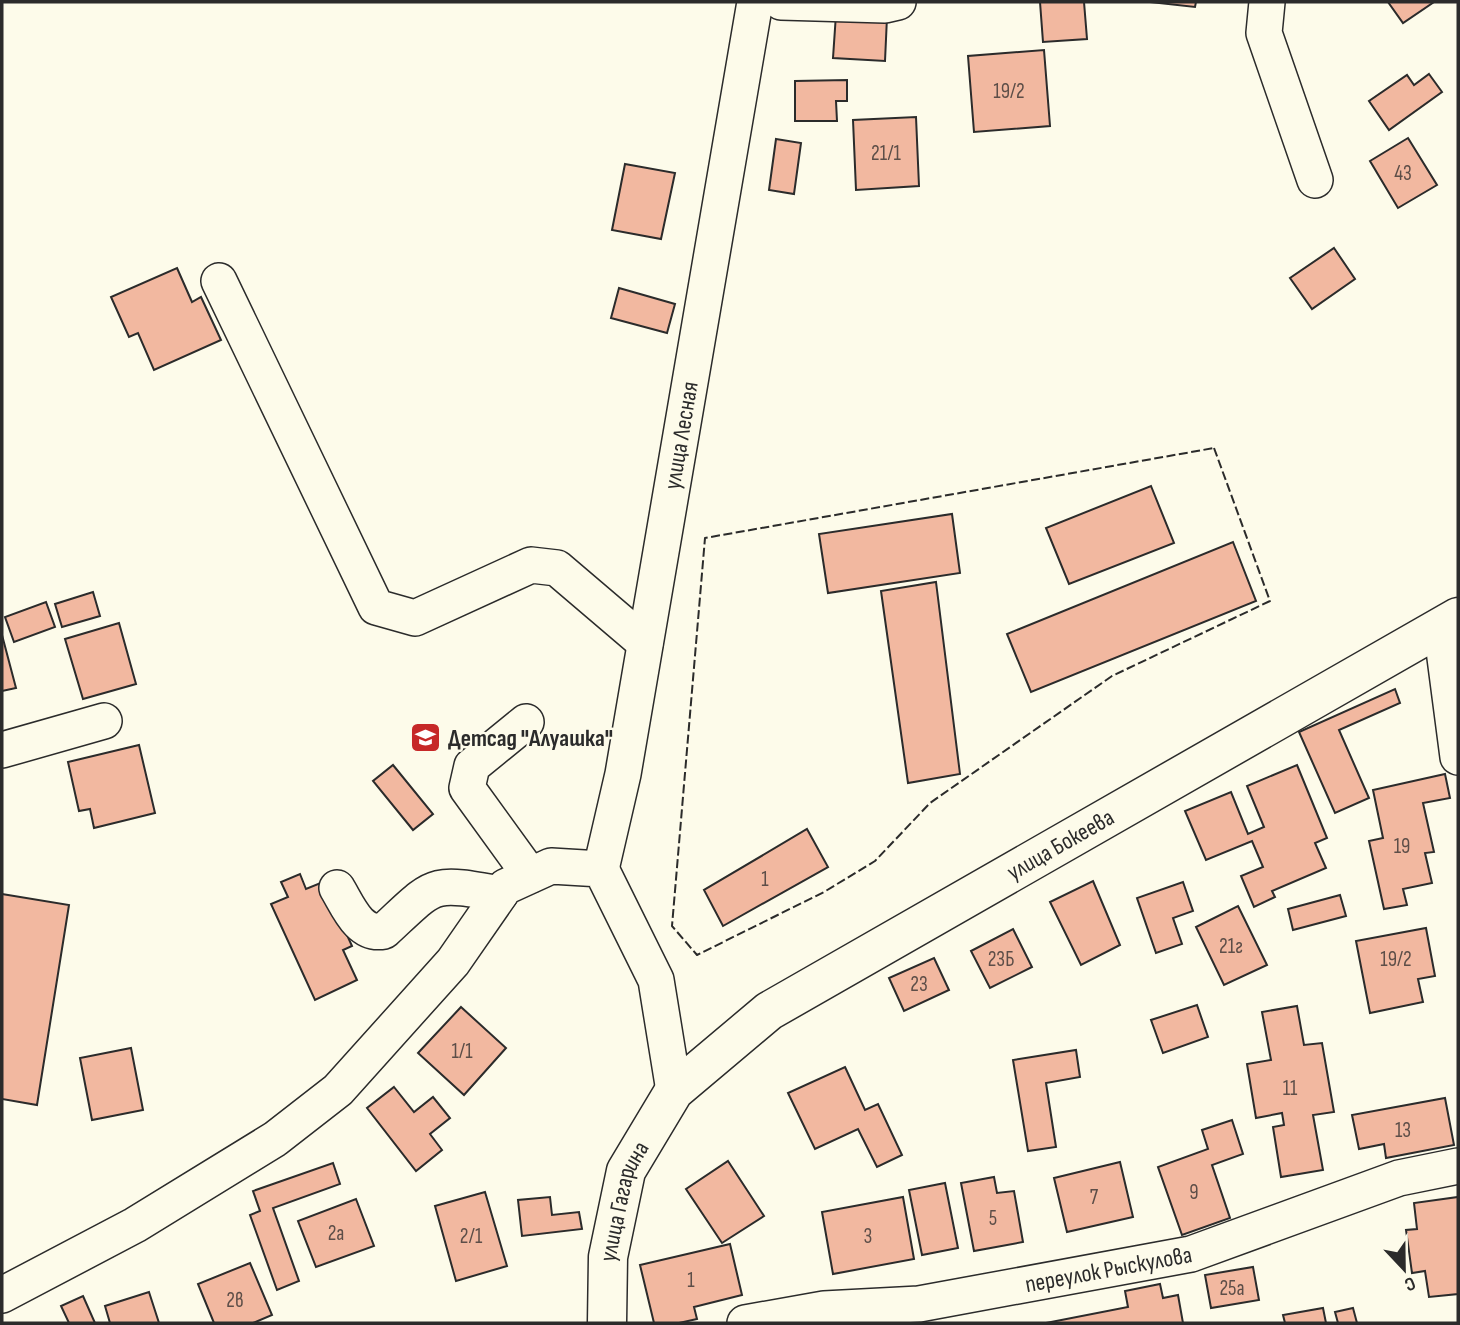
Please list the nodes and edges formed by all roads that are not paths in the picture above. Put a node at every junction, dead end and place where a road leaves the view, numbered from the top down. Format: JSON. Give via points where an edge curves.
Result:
{"nodes":[{"id":1,"x":755,"y":2,"type":"edge"},
{"id":2,"x":781,"y":2,"type":"edge"},
{"id":3,"x":898,"y":2,"type":"edge"},
{"id":4,"x":1267,"y":2,"type":"edge"},
{"id":5,"x":1315,"y":180,"type":"dead end"},
{"id":6,"x":219,"y":281,"type":"dead end"},
{"id":7,"x":1450,"y":622,"type":"edge"},
{"id":8,"x":645,"y":643,"type":"junction"},
{"id":9,"x":104,"y":721,"type":"dead end"},
{"id":10,"x":526,"y":722,"type":"dead end"},
{"id":11,"x":2,"y":750,"type":"edge"},
{"id":12,"x":1458,"y":757,"type":"edge"},
{"id":13,"x":601,"y":869,"type":"junction"},
{"id":14,"x":530,"y":875,"type":"junction"},
{"id":15,"x":337,"y":888,"type":"dead end"},
{"id":16,"x":500,"y":894,"type":"junction"},
{"id":17,"x":674,"y":1091,"type":"junction"},
{"id":18,"x":1458,"y":1166,"type":"edge"},
{"id":19,"x":2,"y":1295,"type":"edge"},
{"id":20,"x":924,"y":1314,"type":"edge"},
{"id":21,"x":607,"y":1323,"type":"edge"},
{"id":22,"x":745,"y":1323,"type":"edge"}],
"edges":[{"from":1,"to":8,"type":"street","name":"улица Лесная"},
{"from":2,"to":3,"type":"street"},
{"from":4,"to":5,"type":"street","via":[[1264,33]]},
{"from":6,"to":8,"type":"street","via":[[376,607],[415,618],[530,565],[557,568]]},
{"from":7,"to":12,"type":"street"},
{"from":7,"to":17,"type":"main road","name":"улица Бокеева","via":[[769,1011]]},
{"from":8,"to":13,"type":"street","name":"улица Лесная"},
{"from":9,"to":11,"type":"street"},
{"from":10,"to":14,"type":"street","via":[[472,766],[467,788]]},
{"from":13,"to":14,"type":"street","via":[[551,866]]},
{"from":13,"to":17,"type":"street","via":[[656,980]]},
{"from":14,"to":16,"type":"street"},
{"from":15,"to":16,"type":"street","via":[[358,924],[376,933],[384,931],[428,890],[442,886]]},
{"from":16,"to":19,"type":"street","via":[[453,962],[338,1090],[275,1139],[135,1225]]},
{"from":17,"to":21,"type":"main road","name":"улица Гагарина","via":[[626,1171],[608,1257]]},
{"from":18,"to":20,"type":"street","name":"переулок Рыскулова","via":[[1399,1178],[1191,1254]]},
{"from":20,"to":22,"type":"street","name":"переулок Рыскулова","via":[[824,1309]]}]}
